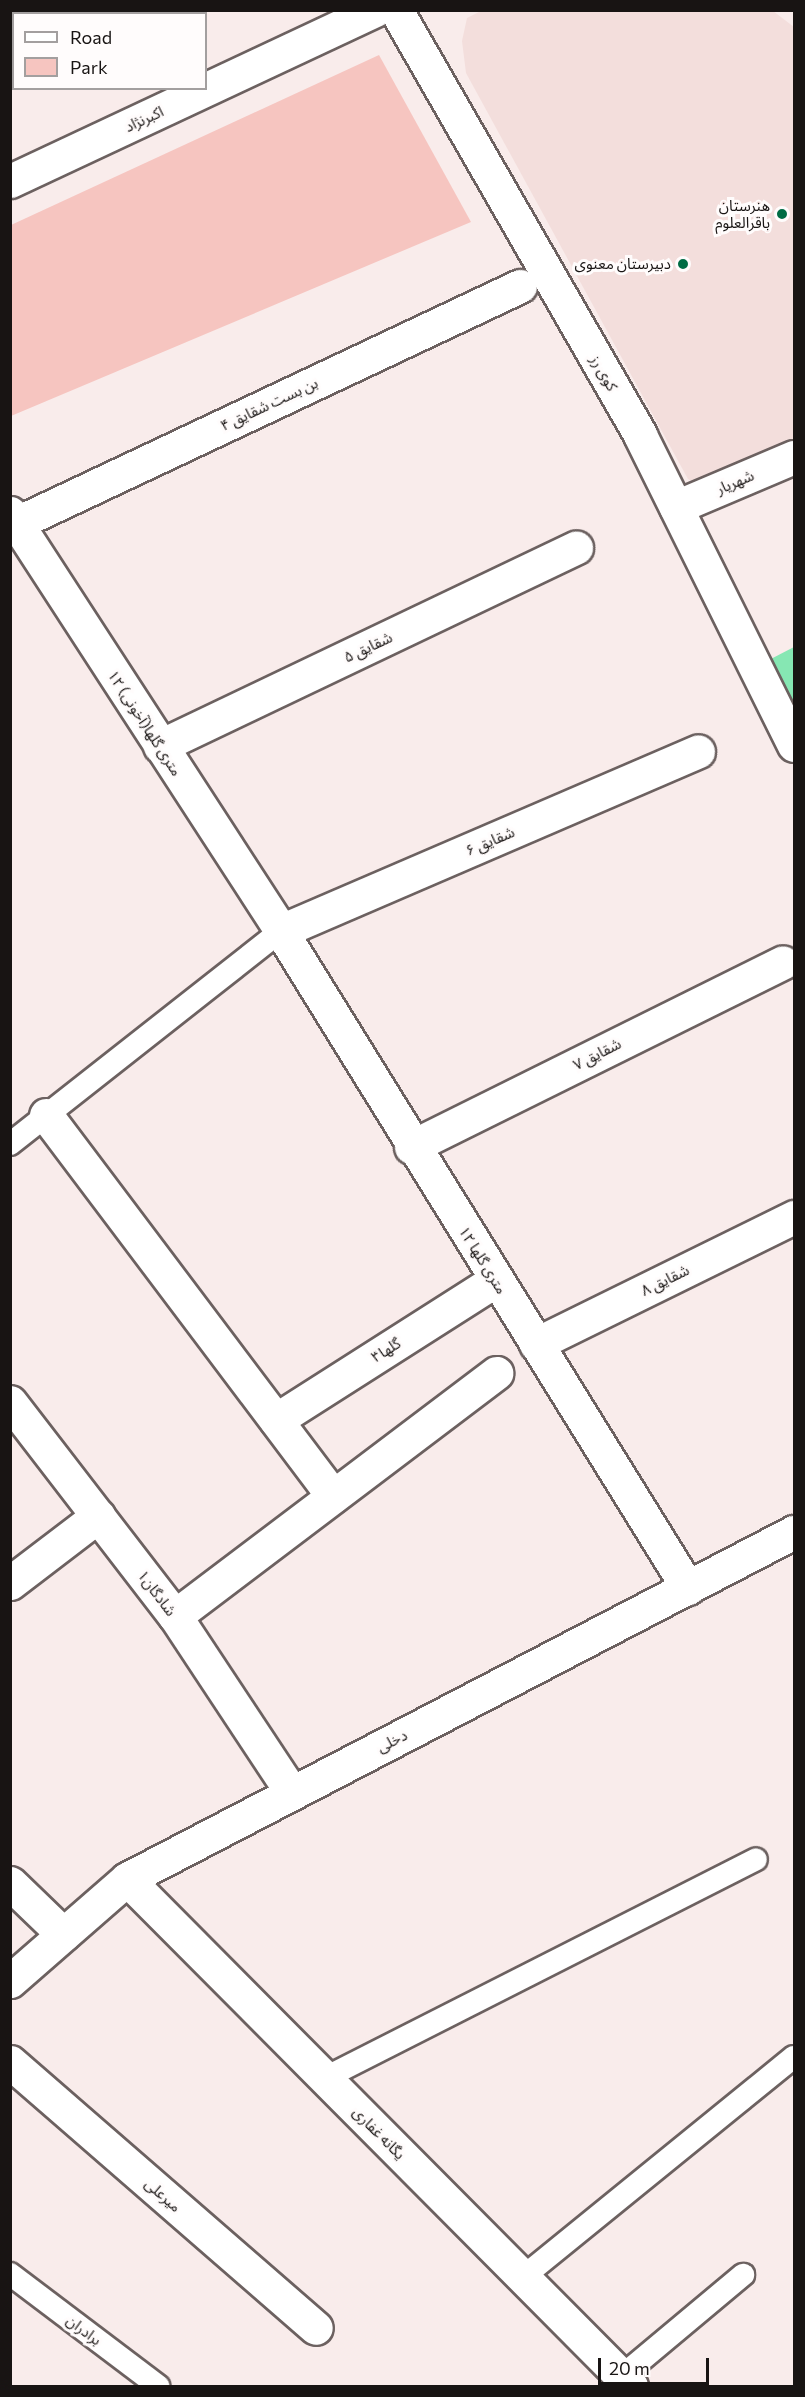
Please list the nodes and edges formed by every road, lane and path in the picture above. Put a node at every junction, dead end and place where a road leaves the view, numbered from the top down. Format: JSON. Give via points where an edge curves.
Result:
{"nodes":[{"id":1,"x":375,"y":10,"type":"edge"},
{"id":2,"x":396,"y":10,"type":"edge"},
{"id":3,"x":207,"y":89,"type":"edge"},
{"id":4,"x":204,"y":90,"type":"edge"},
{"id":5,"x":10,"y":181,"type":"edge"},
{"id":6,"x":520,"y":286,"type":"dead end"},
{"id":7,"x":795,"y":457,"type":"edge"},
{"id":8,"x":676,"y":507,"type":"junction"},
{"id":9,"x":14,"y":518,"type":"edge"},
{"id":10,"x":576,"y":548,"type":"dead end"},
{"id":11,"x":795,"y":745,"type":"edge"},
{"id":12,"x":160,"y":746,"type":"junction"},
{"id":13,"x":698,"y":751,"type":"dead end"},
{"id":14,"x":281,"y":931,"type":"junction"},
{"id":15,"x":783,"y":962,"type":"dead end"},
{"id":16,"x":46,"y":1115,"type":"junction"},
{"id":17,"x":10,"y":1144,"type":"edge"},
{"id":18,"x":411,"y":1147,"type":"junction"},
{"id":19,"x":795,"y":1216,"type":"edge"},
{"id":20,"x":496,"y":1280,"type":"junction"},
{"id":21,"x":536,"y":1344,"type":"junction"},
{"id":22,"x":496,"y":1373,"type":"dead end"},
{"id":23,"x":10,"y":1402,"type":"edge"},
{"id":24,"x":276,"y":1420,"type":"junction"},
{"id":25,"x":333,"y":1496,"type":"junction"},
{"id":26,"x":98,"y":1516,"type":"junction"},
{"id":27,"x":795,"y":1532,"type":"edge"},
{"id":28,"x":10,"y":1583,"type":"edge"},
{"id":29,"x":688,"y":1588,"type":"junction"},
{"id":30,"x":175,"y":1616,"type":"junction"},
{"id":31,"x":292,"y":1793,"type":"junction"},
{"id":32,"x":756,"y":1859,"type":"dead end"},
{"id":33,"x":127,"y":1879,"type":"junction"},
{"id":34,"x":10,"y":1883,"type":"edge"},
{"id":35,"x":63,"y":1934,"type":"junction"},
{"id":36,"x":10,"y":1981,"type":"edge"},
{"id":37,"x":795,"y":2057,"type":"edge"},
{"id":38,"x":10,"y":2062,"type":"edge"},
{"id":39,"x":325,"y":2078,"type":"junction"},
{"id":40,"x":10,"y":2274,"type":"edge"},
{"id":41,"x":743,"y":2275,"type":"dead end"},
{"id":42,"x":523,"y":2277,"type":"junction"},
{"id":43,"x":316,"y":2328,"type":"dead end"},
{"id":44,"x":626,"y":2381,"type":"edge"},
{"id":45,"x":158,"y":2386,"type":"edge"}],
"edges":[{"from":1,"to":3,"type":"street","name":"اکبرنژاد"},
{"from":2,"to":8,"type":"street","name":"کوی رز","via":[[640,435]]},
{"from":4,"to":5,"type":"street","name":"اکبرنژاد"},
{"from":6,"to":9,"type":"street","name":"بن بست شقایق ۴"},
{"from":7,"to":8,"type":"street","name":"شهریار"},
{"from":8,"to":11,"type":"street","name":"کوی رز"},
{"from":9,"to":12,"type":"street","name":"۱۲ متری گلها(آخونی)"},
{"from":10,"to":12,"type":"street","name":"شقایق ۵"},
{"from":12,"to":14,"type":"street","name":"۱۲ متری گلها(آخونی)"},
{"from":13,"to":14,"type":"street","name":"شقایق ۶"},
{"from":14,"to":16,"type":"lane"},
{"from":14,"to":18,"type":"street","name":"۱۲ متری گلها"},
{"from":15,"to":18,"type":"street","name":"شقایق ۷"},
{"from":16,"to":17,"type":"lane"},
{"from":16,"to":24,"type":"street"},
{"from":18,"to":20,"type":"street","name":"۱۲ متری گلها"},
{"from":19,"to":21,"type":"street","name":"شقایق ۸"},
{"from":20,"to":21,"type":"street","name":"۱۲ متری گلها"},
{"from":20,"to":24,"type":"street","name":"گلها۳"},
{"from":21,"to":29,"type":"street","name":"۱۲ متری گلها"},
{"from":22,"to":25,"type":"street"},
{"from":23,"to":26,"type":"street","name":"شادگان۱"},
{"from":24,"to":25,"type":"street"},
{"from":25,"to":30,"type":"street"},
{"from":26,"to":28,"type":"street"},
{"from":26,"to":30,"type":"street","name":"شادگان۱"},
{"from":27,"to":29,"type":"street","name":"دخلی"},
{"from":29,"to":31,"type":"street","name":"دخلی"},
{"from":30,"to":31,"type":"street","name":"شادگان۱"},
{"from":31,"to":33,"type":"street","name":"دخلی"},
{"from":32,"to":39,"type":"lane"},
{"from":33,"to":35,"type":"street","name":"دخلی"},
{"from":33,"to":39,"type":"street","name":"یگانه غفاری"},
{"from":34,"to":35,"type":"street"},
{"from":35,"to":36,"type":"street","name":"دخلی"},
{"from":37,"to":42,"type":"lane"},
{"from":38,"to":43,"type":"street","name":"میرعلی"},
{"from":39,"to":42,"type":"street","name":"یگانه غفاری"},
{"from":40,"to":45,"type":"lane","name":"برادران"},
{"from":41,"to":44,"type":"lane"},
{"from":42,"to":44,"type":"street","name":"یگانه غفاری"}]}
